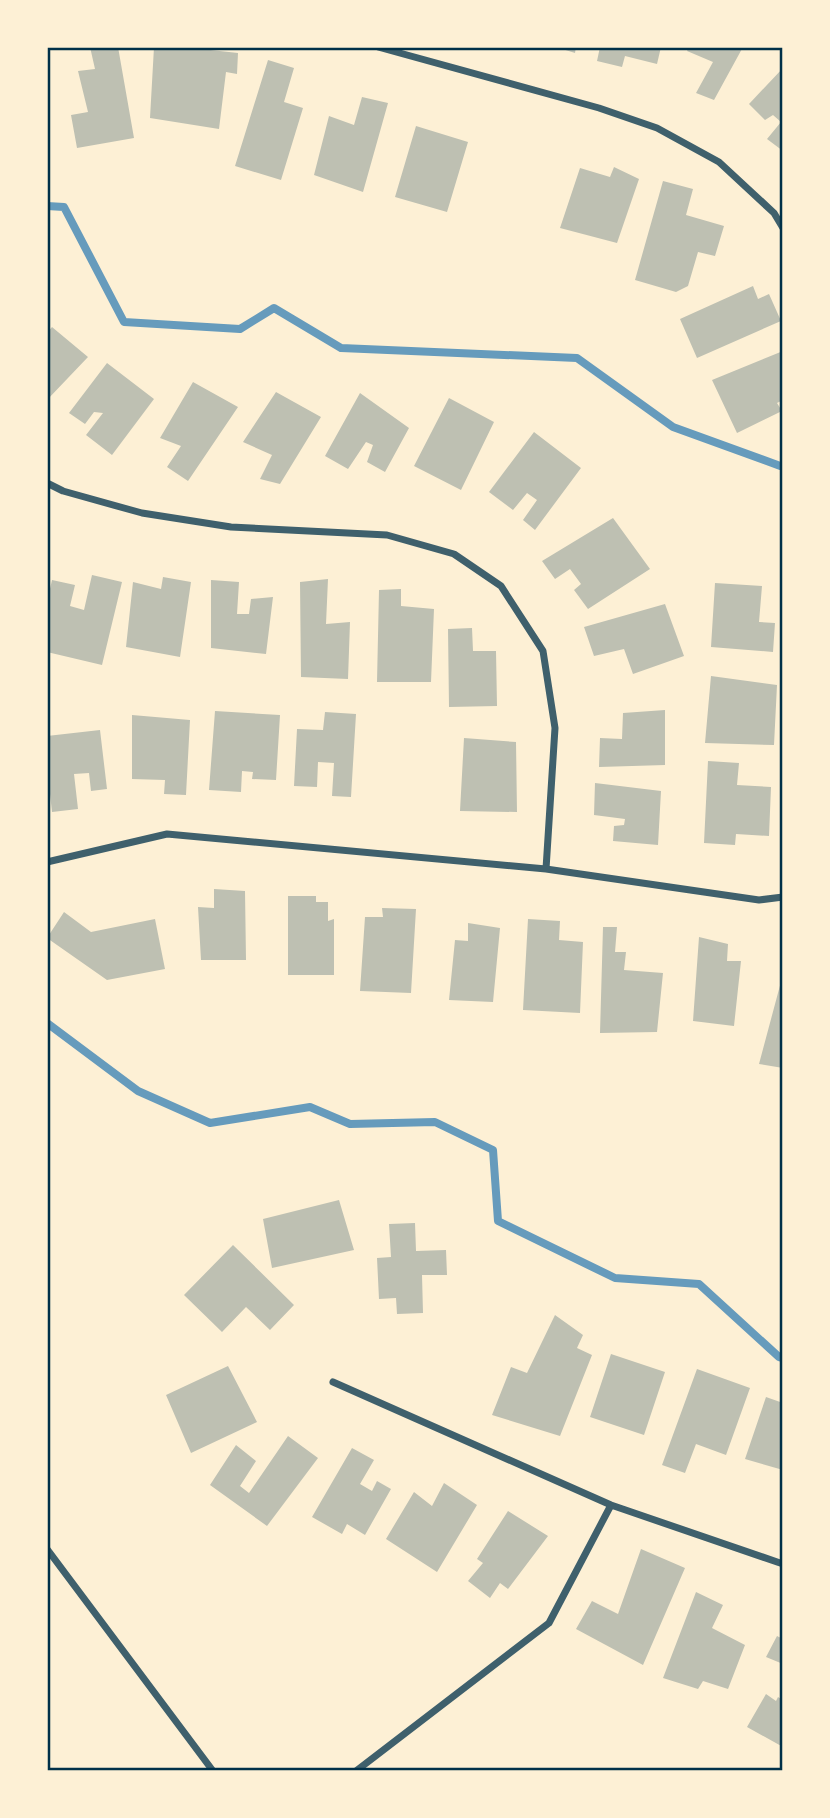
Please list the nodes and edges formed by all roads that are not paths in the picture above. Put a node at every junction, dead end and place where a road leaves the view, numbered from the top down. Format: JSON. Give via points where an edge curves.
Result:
{"nodes":[{"id":1,"x":378,"y":47,"type":"edge"},
{"id":2,"x":783,"y":228,"type":"edge"},
{"id":3,"x":47,"y":483,"type":"edge"},
{"id":4,"x":47,"y":862,"type":"edge"},
{"id":5,"x":546,"y":869,"type":"junction"},
{"id":6,"x":783,"y":897,"type":"edge"},
{"id":7,"x":333,"y":1382,"type":"dead end"},
{"id":8,"x":611,"y":1505,"type":"junction"},
{"id":9,"x":47,"y":1549,"type":"edge"},
{"id":10,"x":783,"y":1564,"type":"edge"},
{"id":11,"x":213,"y":1771,"type":"edge"},
{"id":12,"x":356,"y":1771,"type":"edge"}],
"edges":[{"from":1,"to":2,"type":"street","via":[[657,128],[719,162],[774,213]]},
{"from":3,"to":5,"type":"street","via":[[142,513],[231,527],[387,535],[454,554],[502,586],[543,651],[551,702],[555,728]]},
{"from":4,"to":5,"type":"street","via":[[167,834]]},
{"from":5,"to":6,"type":"street","via":[[759,900]]},
{"from":7,"to":8,"type":"street"},
{"from":8,"to":10,"type":"street"},
{"from":8,"to":12,"type":"street","via":[[548,1622]]},
{"from":9,"to":11,"type":"street"}]}
